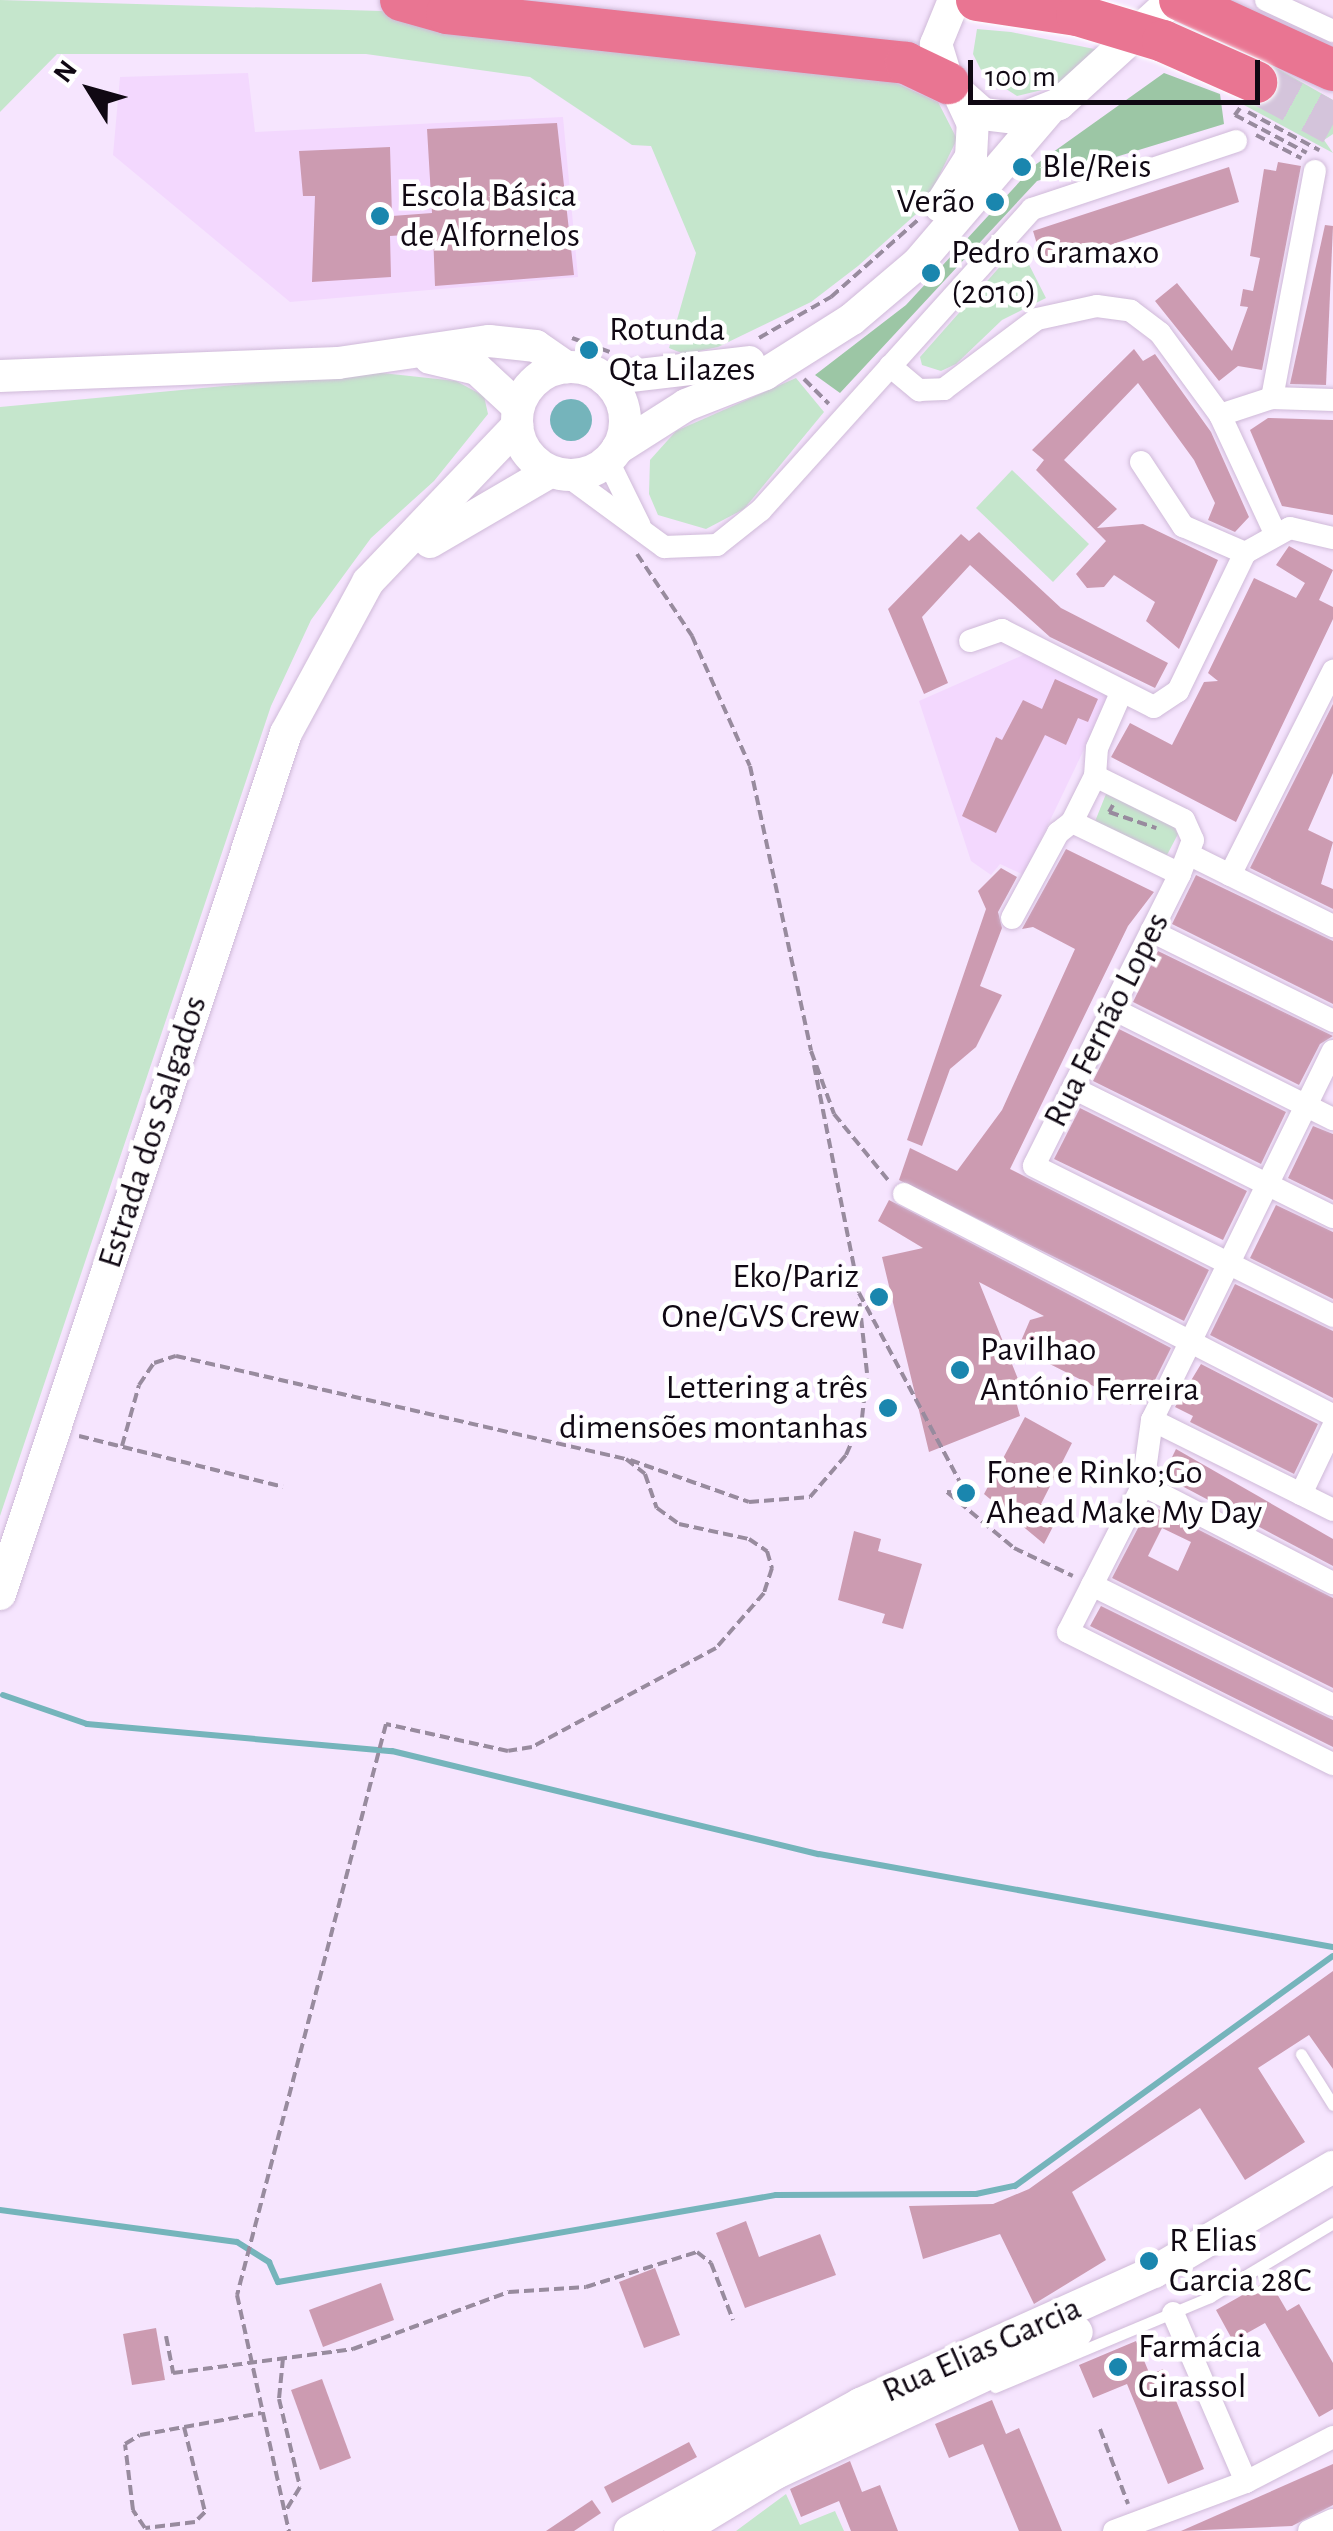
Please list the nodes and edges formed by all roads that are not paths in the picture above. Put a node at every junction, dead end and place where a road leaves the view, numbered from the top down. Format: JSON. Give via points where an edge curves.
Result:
{"nodes":[{"id":1,"x":401,"y":0,"type":"edge"},
{"id":2,"x":954,"y":0,"type":"edge"},
{"id":3,"x":978,"y":0,"type":"edge"},
{"id":4,"x":1176,"y":0,"type":"edge"},
{"id":5,"x":1266,"y":0,"type":"edge"},
{"id":6,"x":1331,"y":26,"type":"edge"},
{"id":7,"x":1333,"y":70,"type":"edge"},
{"id":8,"x":1256,"y":82,"type":"tunnel mouth"},
{"id":9,"x":954,"y":90,"type":"junction"},
{"id":10,"x":1047,"y":112,"type":"junction"},
{"id":11,"x":1236,"y":141,"type":"road end"},
{"id":12,"x":1315,"y":171,"type":"dead end"},
{"id":13,"x":406,"y":354,"type":"junction"},
{"id":14,"x":890,"y":366,"type":"junction"},
{"id":15,"x":566,"y":367,"type":"junction"},
{"id":16,"x":615,"y":368,"type":"junction"},
{"id":17,"x":0,"y":376,"type":"edge"},
{"id":18,"x":1272,"y":398,"type":"junction"},
{"id":19,"x":1333,"y":400,"type":"edge"},
{"id":20,"x":1220,"y":414,"type":"junction"},
{"id":21,"x":517,"y":416,"type":"junction"},
{"id":22,"x":612,"y":455,"type":"junction"},
{"id":23,"x":1141,"y":462,"type":"dead end"},
{"id":24,"x":558,"y":473,"type":"junction"},
{"id":25,"x":1274,"y":531,"type":"junction"},
{"id":26,"x":1333,"y":538,"type":"edge"},
{"id":27,"x":651,"y":541,"type":"junction"},
{"id":28,"x":1245,"y":553,"type":"junction"},
{"id":29,"x":970,"y":641,"type":"dead end"},
{"id":30,"x":1333,"y":672,"type":"edge"},
{"id":31,"x":315,"y":673,"type":"junction"},
{"id":32,"x":1121,"y":692,"type":"junction"},
{"id":33,"x":1094,"y":776,"type":"junction"},
{"id":34,"x":1072,"y":822,"type":"junction"},
{"id":35,"x":1188,"y":856,"type":"junction"},
{"id":36,"x":1230,"y":875,"type":"junction"},
{"id":37,"x":1012,"y":918,"type":"dead end"},
{"id":38,"x":1333,"y":926,"type":"edge"},
{"id":39,"x":1152,"y":931,"type":"junction"},
{"id":40,"x":1112,"y":1010,"type":"junction"},
{"id":41,"x":1333,"y":1021,"type":"edge"},
{"id":42,"x":1333,"y":1051,"type":"edge"},
{"id":43,"x":1073,"y":1088,"type":"junction"},
{"id":44,"x":1306,"y":1106,"type":"junction"},
{"id":45,"x":1333,"y":1120,"type":"edge"},
{"id":46,"x":1270,"y":1186,"type":"junction"},
{"id":47,"x":904,"y":1194,"type":"road end"},
{"id":48,"x":1333,"y":1217,"type":"edge"},
{"id":49,"x":1230,"y":1263,"type":"junction"},
{"id":50,"x":1333,"y":1316,"type":"edge"},
{"id":51,"x":1192,"y":1342,"type":"junction"},
{"id":52,"x":1333,"y":1415,"type":"edge"},
{"id":53,"x":1152,"y":1420,"type":"junction"},
{"id":54,"x":1333,"y":1428,"type":"edge"},
{"id":55,"x":1143,"y":1485,"type":"junction"},
{"id":56,"x":1301,"y":1494,"type":"junction"},
{"id":57,"x":1333,"y":1510,"type":"edge"},
{"id":58,"x":1333,"y":1583,"type":"edge"},
{"id":59,"x":1092,"y":1584,"type":"junction"},
{"id":60,"x":0,"y":1594,"type":"edge"},
{"id":61,"x":1333,"y":1706,"type":"edge"},
{"id":62,"x":1333,"y":1764,"type":"edge"},
{"id":63,"x":1300,"y":2054,"type":"dead end"},
{"id":64,"x":1333,"y":2105,"type":"edge"},
{"id":65,"x":1333,"y":2166,"type":"edge"},
{"id":66,"x":1333,"y":2191,"type":"edge"},
{"id":67,"x":1333,"y":2223,"type":"edge"},
{"id":68,"x":1173,"y":2313,"type":"junction"},
{"id":69,"x":899,"y":2414,"type":"junction"},
{"id":70,"x":1333,"y":2437,"type":"edge"},
{"id":71,"x":1246,"y":2482,"type":"junction"},
{"id":72,"x":1333,"y":2520,"type":"edge"},
{"id":73,"x":697,"y":2526,"type":"edge"},
{"id":74,"x":1125,"y":2526,"type":"edge"},
{"id":75,"x":630,"y":2531,"type":"edge"},
{"id":76,"x":1309,"y":2531,"type":"edge"}],
"edges":[{"from":1,"to":9,"type":"highway","via":[[448,13],[906,63]]},
{"from":2,"to":9,"type":"main road","via":[[936,44]]},
{"from":3,"to":8,"type":"highway","bridge":true,"via":[[1146,36]]},
{"from":4,"to":7,"type":"highway"},
{"from":4,"to":10,"type":"main road"},
{"from":5,"to":6,"type":"street"},
{"from":9,"to":10,"type":"main road","via":[[996,118]]},
{"from":9,"to":16,"type":"main road","via":[[974,140],[958,184],[910,242],[830,312],[745,364]]},
{"from":10,"to":22,"type":"main road","via":[[918,263],[786,362],[686,405]]},
{"from":11,"to":14,"type":"street","via":[[1032,209]]},
{"from":12,"to":18,"type":"street"},
{"from":13,"to":15,"type":"main road","via":[[498,341],[536,346]]},
{"from":13,"to":17,"type":"main road","via":[[170,372]]},
{"from":13,"to":21,"type":"main road","via":[[476,369]]},
{"from":14,"to":20,"type":"street","via":[[919,390],[944,389],[1038,319],[1116,308],[1160,333]]},
{"from":14,"to":27,"type":"street","via":[[737,533],[692,550]]},
{"from":15,"to":16,"type":"main road"},
{"from":15,"to":21,"type":"main road","via":[[536,379]]},
{"from":16,"to":22,"type":"main road","via":[[622,404]]},
{"from":18,"to":19,"type":"street"},
{"from":18,"to":20,"type":"street"},
{"from":20,"to":25,"type":"street"},
{"from":21,"to":24,"type":"main road","via":[[527,454]]},
{"from":21,"to":31,"type":"main road","name":"Estrada dos Salgados","via":[[368,582]]},
{"from":22,"to":24,"type":"main road"},
{"from":22,"to":27,"type":"street"},
{"from":23,"to":28,"type":"street","via":[[1183,526]]},
{"from":24,"to":27,"type":"street"},
{"from":24,"to":31,"type":"main road","name":"Estrada dos Salgados","via":[[440,533]]},
{"from":25,"to":26,"type":"street","via":[[1311,528]]},
{"from":25,"to":28,"type":"street"},
{"from":28,"to":32,"type":"street","via":[[1171,700],[1154,707]]},
{"from":29,"to":32,"type":"street","via":[[1002,630]]},
{"from":30,"to":36,"type":"street"},
{"from":31,"to":60,"type":"main road","name":"Estrada dos Salgados","via":[[286,733]]},
{"from":32,"to":33,"type":"street","via":[[1097,748]]},
{"from":33,"to":34,"type":"street"},
{"from":33,"to":35,"type":"street","via":[[1184,820]]},
{"from":34,"to":35,"type":"street"},
{"from":34,"to":37,"type":"street","via":[[1058,834]]},
{"from":35,"to":36,"type":"street"},
{"from":35,"to":39,"type":"street","name":"Rua Fernão Lopes"},
{"from":36,"to":38,"type":"street"},
{"from":39,"to":40,"type":"street","name":"Rua Fernão Lopes"},
{"from":39,"to":41,"type":"street"},
{"from":40,"to":43,"type":"street","name":"Rua Fernão Lopes"},
{"from":40,"to":44,"type":"street"},
{"from":42,"to":44,"type":"street"},
{"from":43,"to":46,"type":"street"},
{"from":43,"to":49,"type":"street","name":"Rua Fernão Lopes","via":[[1034,1166]]},
{"from":44,"to":45,"type":"street"},
{"from":44,"to":46,"type":"street"},
{"from":46,"to":48,"type":"street"},
{"from":46,"to":49,"type":"street"},
{"from":47,"to":51,"type":"street"},
{"from":49,"to":50,"type":"street"},
{"from":49,"to":51,"type":"street"},
{"from":51,"to":52,"type":"street"},
{"from":51,"to":53,"type":"street"},
{"from":53,"to":55,"type":"street"},
{"from":53,"to":56,"type":"street"},
{"from":54,"to":56,"type":"street"},
{"from":55,"to":58,"type":"street"},
{"from":55,"to":59,"type":"street"},
{"from":56,"to":57,"type":"street"},
{"from":59,"to":61,"type":"street"},
{"from":59,"to":62,"type":"street","via":[[1068,1632]]},
{"from":63,"to":64,"type":"lane"},
{"from":65,"to":75,"type":"main road","name":"Rua Elias Garcia","via":[[1154,2272],[860,2404]]},
{"from":66,"to":69,"type":"main road","name":"Rua Elias Garcia","via":[[1162,2292]]},
{"from":67,"to":68,"type":"lane"},
{"from":68,"to":69,"type":"lane","via":[[999,2386]]},
{"from":68,"to":71,"type":"street"},
{"from":69,"to":73,"type":"main road","name":"Rua Elias Garcia"},
{"from":70,"to":71,"type":"street"},
{"from":71,"to":74,"type":"street"},
{"from":72,"to":76,"type":"street"}]}
